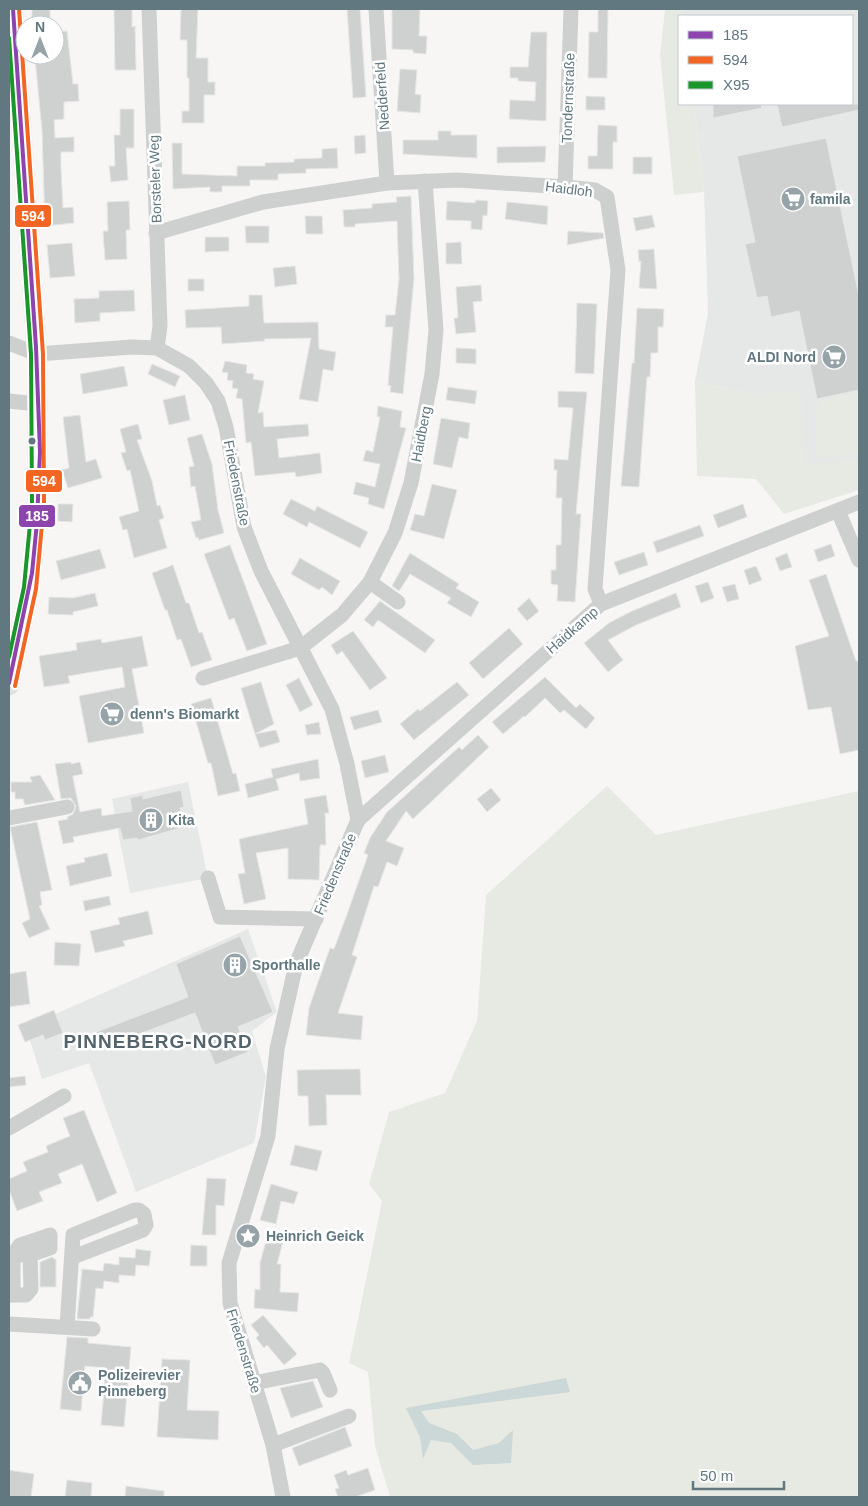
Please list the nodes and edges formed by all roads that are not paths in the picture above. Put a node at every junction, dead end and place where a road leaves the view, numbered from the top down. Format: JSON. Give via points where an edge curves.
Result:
{"nodes":[{"id":1,"x":13,"y":9,"type":"edge"},
{"id":2,"x":149,"y":9,"type":"edge"},
{"id":3,"x":376,"y":9,"type":"edge"},
{"id":4,"x":571,"y":9,"type":"edge"},
{"id":5,"x":14,"y":90,"type":"edge"},
{"id":6,"x":425,"y":181,"type":"junction"},
{"id":7,"x":387,"y":183,"type":"junction"},
{"id":8,"x":565,"y":187,"type":"junction"},
{"id":9,"x":156,"y":233,"type":"junction"},
{"id":10,"x":9,"y":343,"type":"edge"},
{"id":11,"x":157,"y":348,"type":"junction"},
{"id":12,"x":37,"y":354,"type":"junction"},
{"id":13,"x":9,"y":401,"type":"edge"},
{"id":14,"x":38,"y":404,"type":"junction"},
{"id":15,"x":859,"y":502,"type":"edge"},
{"id":16,"x":838,"y":511,"type":"junction"},
{"id":17,"x":859,"y":560,"type":"edge"},
{"id":18,"x":370,"y":582,"type":"junction"},
{"id":19,"x":398,"y":602,"type":"dead end"},
{"id":20,"x":601,"y":604,"type":"junction"},
{"id":21,"x":300,"y":648,"type":"junction"},
{"id":22,"x":203,"y":678,"type":"dead end"},
{"id":23,"x":9,"y":684,"type":"edge"},
{"id":24,"x":66,"y":807,"type":"dead end"},
{"id":25,"x":9,"y":818,"type":"edge"},
{"id":26,"x":358,"y":820,"type":"junction"},
{"id":27,"x":208,"y":878,"type":"dead end"},
{"id":28,"x":316,"y":919,"type":"junction"},
{"id":29,"x":64,"y":1096,"type":"dead end"},
{"id":30,"x":9,"y":1128,"type":"edge"},
{"id":31,"x":19,"y":1255,"type":"edge"},
{"id":32,"x":73,"y":1257,"type":"junction"},
{"id":33,"x":16,"y":1295,"type":"edge"},
{"id":34,"x":9,"y":1324,"type":"edge"},
{"id":35,"x":67,"y":1327,"type":"junction"},
{"id":36,"x":93,"y":1329,"type":"dead end"},
{"id":37,"x":254,"y":1383,"type":"junction"},
{"id":38,"x":330,"y":1390,"type":"dead end"},
{"id":39,"x":349,"y":1416,"type":"dead end"},
{"id":40,"x":273,"y":1445,"type":"junction"},
{"id":41,"x":283,"y":1497,"type":"edge"}],
"edges":[{"from":1,"to":5,"type":"main road"},
{"from":2,"to":9,"type":"street","name":"Borsteler Weg"},
{"from":3,"to":7,"type":"street","name":"Nedderfeld"},
{"from":4,"to":8,"type":"street","name":"Tondernstraße"},
{"from":5,"to":12,"type":"main road"},
{"from":6,"to":7,"type":"street","name":"Haidloh"},
{"from":6,"to":8,"type":"street","name":"Haidloh"},
{"from":6,"to":18,"type":"street","name":"Haidberg","via":[[436,330],[432,374],[411,483],[395,533]]},
{"from":7,"to":9,"type":"street","name":"Haidloh","via":[[263,202]]},
{"from":8,"to":20,"type":"street","name":"Haidloh","via":[[595,190],[607,197],[618,270],[595,589]]},
{"from":9,"to":11,"type":"street","name":"Borsteler Weg","via":[[160,326]]},
{"from":10,"to":12,"type":"street"},
{"from":11,"to":12,"type":"street","name":"Friedenstraße"},
{"from":11,"to":21,"type":"street","name":"Friedenstraße","via":[[189,366],[218,401],[226,427],[244,527],[261,571]]},
{"from":12,"to":14,"type":"main road"},
{"from":13,"to":14,"type":"street"},
{"from":14,"to":23,"type":"main road","via":[[38,504],[34,558]]},
{"from":15,"to":16,"type":"street","name":"Haidkamp"},
{"from":16,"to":17,"type":"street"},
{"from":16,"to":20,"type":"street","name":"Haidkamp"},
{"from":18,"to":19,"type":"street"},
{"from":18,"to":21,"type":"street","name":"Haidberg","via":[[342,615]]},
{"from":20,"to":26,"type":"street","name":"Haidkamp"},
{"from":21,"to":22,"type":"street"},
{"from":21,"to":26,"type":"street","name":"Friedenstraße","via":[[332,709],[348,764]]},
{"from":24,"to":25,"type":"street"},
{"from":26,"to":28,"type":"street","name":"Friedenstraße"},
{"from":27,"to":28,"type":"street","via":[[220,917]]},
{"from":28,"to":37,"type":"street","name":"Friedenstraße","via":[[296,964],[277,1049],[268,1136],[229,1263],[230,1303]]},
{"from":29,"to":30,"type":"street"},
{"from":31,"to":33,"type":"street"},
{"from":32,"to":32,"type":"street","via":[[72,1238],[75,1233],[135,1210],[144,1214],[146,1224],[143,1230]]},
{"from":32,"to":35,"type":"street"},
{"from":34,"to":35,"type":"street"},
{"from":35,"to":36,"type":"street"},
{"from":37,"to":38,"type":"street","via":[[320,1370]]},
{"from":37,"to":40,"type":"street","name":"Friedenstraße"},
{"from":39,"to":40,"type":"street"},
{"from":40,"to":41,"type":"street","name":"Friedenstraße"}]}
